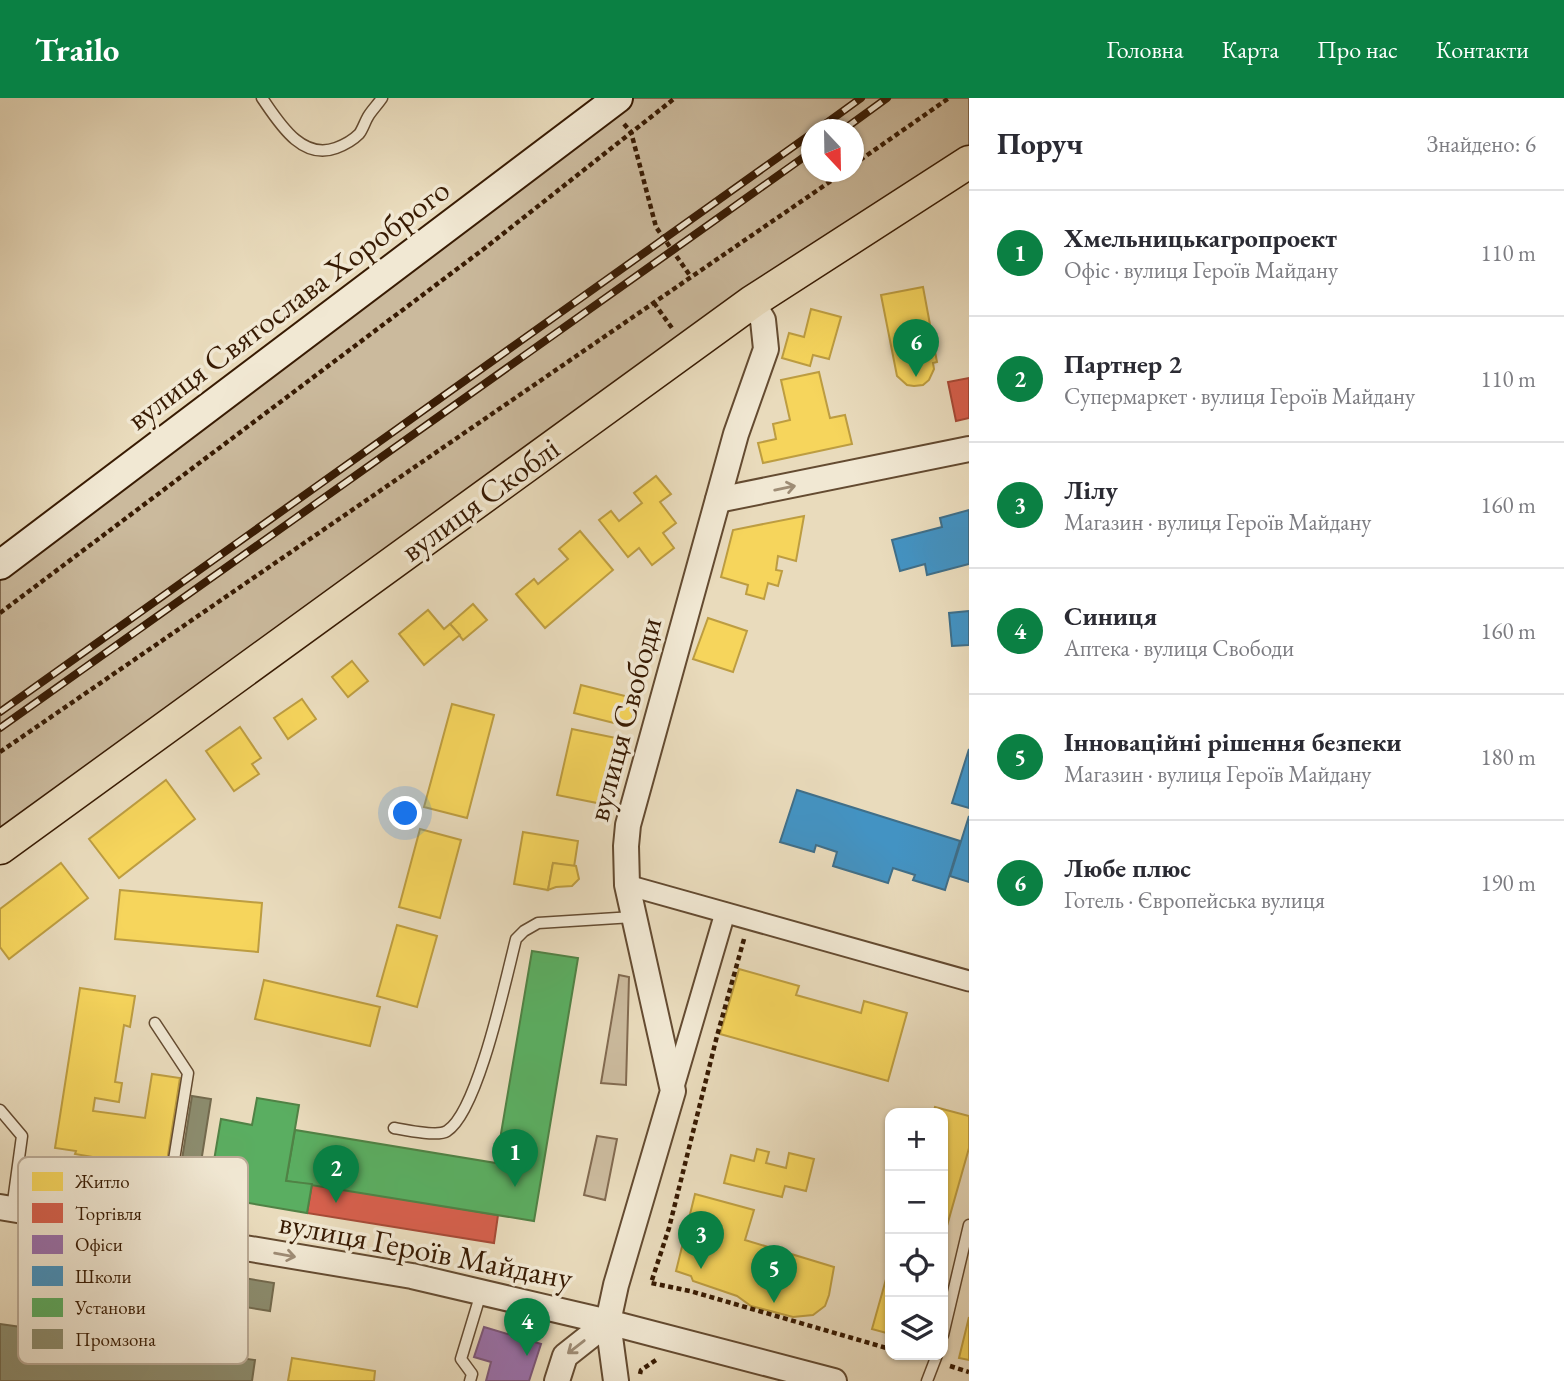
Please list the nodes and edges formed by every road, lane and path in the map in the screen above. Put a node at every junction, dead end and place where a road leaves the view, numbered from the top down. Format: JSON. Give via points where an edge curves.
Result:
{"nodes":[{"id":1,"x":262,"y":98,"type":"edge"},
{"id":2,"x":383,"y":98,"type":"edge"},
{"id":3,"x":618,"y":98,"type":"edge"},
{"id":4,"x":676,"y":98,"type":"edge"},
{"id":5,"x":949,"y":98,"type":"edge"},
{"id":6,"x":631,"y":132,"type":"junction"},
{"id":7,"x":864,"y":156,"type":"edge"},
{"id":8,"x":969,"y":162,"type":"edge"},
{"id":9,"x":829,"y":182,"type":"edge"},
{"id":10,"x":691,"y":277,"type":"junction"},
{"id":11,"x":752,"y":302,"type":"junction"},
{"id":12,"x":654,"y":303,"type":"junction"},
{"id":13,"x":679,"y":337,"type":"dead end"},
{"id":14,"x":969,"y":449,"type":"edge"},
{"id":15,"x":718,"y":500,"type":"junction"},
{"id":16,"x":0,"y":565,"type":"edge"},
{"id":17,"x":0,"y":612,"type":"edge"},
{"id":18,"x":0,"y":752,"type":"edge"},
{"id":19,"x":0,"y":848,"type":"edge"},
{"id":20,"x":627,"y":885,"type":"junction"},
{"id":21,"x":725,"y":912,"type":"junction"},
{"id":22,"x":634,"y":917,"type":"junction"},
{"id":23,"x":750,"y":919,"type":"junction"},
{"id":24,"x":969,"y":981,"type":"edge"},
{"id":25,"x":155,"y":1023,"type":"dead end"},
{"id":26,"x":673,"y":1091,"type":"junction"},
{"id":27,"x":0,"y":1110,"type":"edge"},
{"id":28,"x":394,"y":1128,"type":"dead end"},
{"id":29,"x":174,"y":1157,"type":"edge"},
{"id":30,"x":6,"y":1208,"type":"edge"},
{"id":31,"x":969,"y":1225,"type":"edge"},
{"id":32,"x":248,"y":1249,"type":"edge"},
{"id":33,"x":481,"y":1292,"type":"junction"},
{"id":34,"x":948,"y":1314,"type":"edge"},
{"id":35,"x":608,"y":1322,"type":"junction"},
{"id":36,"x":885,"y":1348,"type":"edge"},
{"id":37,"x":935,"y":1360,"type":"edge"},
{"id":38,"x":470,"y":1381,"type":"edge"},
{"id":39,"x":557,"y":1381,"type":"edge"},
{"id":40,"x":616,"y":1381,"type":"edge"},
{"id":41,"x":834,"y":1381,"type":"edge"},
{"id":42,"x":927,"y":1381,"type":"edge"}],
"edges":[{"from":1,"to":2,"type":"lane","via":[[299,143],[312,150],[330,151],[359,134]]},
{"from":3,"to":16,"type":"main road","name":"вулиця Святослава Хороброго"},
{"from":4,"to":6,"type":"path"},
{"from":5,"to":7,"type":"path"},
{"from":6,"to":10,"type":"path","via":[[656,227]]},
{"from":6,"to":17,"type":"path","via":[[485,248]]},
{"from":8,"to":11,"type":"main road","name":"вулиця Скоблі"},
{"from":9,"to":10,"type":"path"},
{"from":10,"to":12,"type":"path"},
{"from":11,"to":15,"type":"street","name":"вулиця Свободи","via":[[763,320],[766,349]]},
{"from":11,"to":19,"type":"main road","name":"вулиця Скоблі"},
{"from":12,"to":13,"type":"path"},
{"from":12,"to":18,"type":"path"},
{"from":15,"to":14,"type":"street","one_way":true},
{"from":15,"to":20,"type":"street","name":"вулиця Свободи","via":[[632,805]]},
{"from":20,"to":21,"type":"street"},
{"from":20,"to":22,"type":"street","name":"вулиця Свободи"},
{"from":21,"to":23,"type":"street"},
{"from":21,"to":26,"type":"street"},
{"from":22,"to":26,"type":"street","name":"вулиця Свободи"},
{"from":22,"to":28,"type":"lane","via":[[538,923],[524,930],[516,939],[478,1082],[457,1121],[441,1133]]},
{"from":23,"to":24,"type":"street"},
{"from":23,"to":36,"type":"path","via":[[652,1283]]},
{"from":25,"to":29,"type":"lane","via":[[188,1073]]},
{"from":26,"to":35,"type":"street","name":"вулиця Свободи"},
{"from":27,"to":30,"type":"lane","via":[[22,1136]]},
{"from":31,"to":34,"type":"lane"},
{"from":32,"to":33,"type":"street","name":"вулиця Героїв Майдану","one_way":true},
{"from":33,"to":35,"type":"street","name":"вулиця Героїв Майдану"},
{"from":33,"to":38,"type":"lane","via":[[461,1359],[472,1374]]},
{"from":35,"to":39,"type":"street","one_way":true,"via":[[565,1356]]},
{"from":35,"to":40,"type":"street","name":"вулиця Свободи"},
{"from":35,"to":41,"type":"street","name":"вулиця Героїв Майдану"},
{"from":37,"to":42,"type":"lane"}]}
